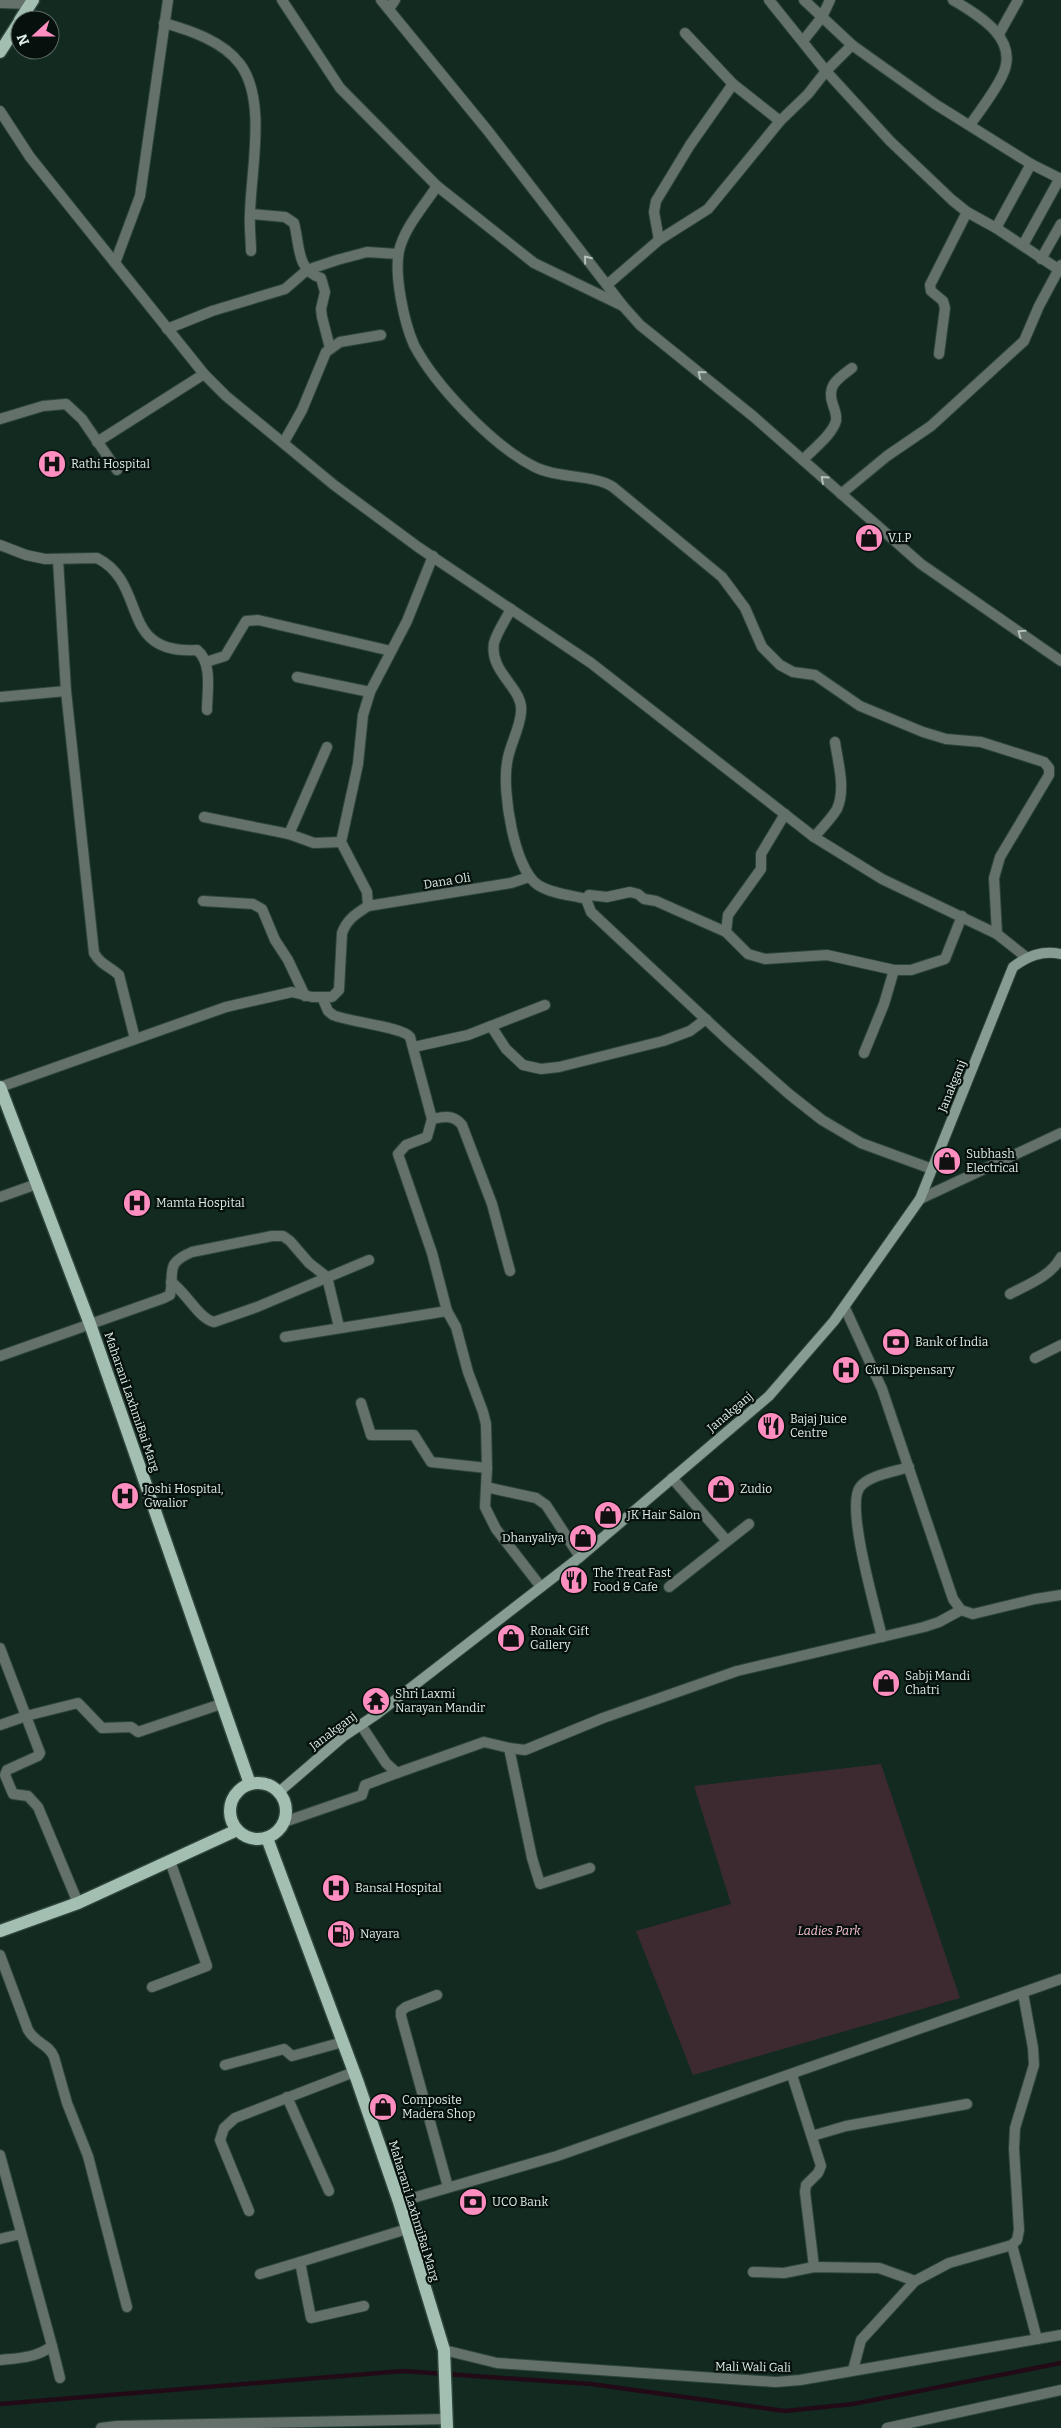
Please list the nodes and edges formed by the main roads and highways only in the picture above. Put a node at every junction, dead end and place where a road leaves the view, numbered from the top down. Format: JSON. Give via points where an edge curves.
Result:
{"nodes":[{"id":1,"x":10,"y":36,"type":"edge"},
{"id":2,"x":0,"y":52,"type":"edge"},
{"id":3,"x":1061,"y":954,"type":"edge"},
{"id":4,"x":0,"y":1087,"type":"edge"},
{"id":5,"x":250,"y":1784,"type":"junction"},
{"id":6,"x":279,"y":1792,"type":"junction"},
{"id":7,"x":238,"y":1830,"type":"junction"},
{"id":8,"x":267,"y":1838,"type":"junction"},
{"id":9,"x":0,"y":1931,"type":"edge"},
{"id":10,"x":447,"y":2424,"type":"edge"}],
"edges":[{"from":1,"to":2,"type":"main road"},
{"from":3,"to":6,"type":"main road","name":"Janakganj","via":[[1052,952],[1026,957],[1013,968],[920,1200],[845,1308],[769,1396],[580,1557],[320,1756]]},
{"from":4,"to":5,"type":"main road","name":"Maharani LaxhmiBai Marg","via":[[90,1324]]},
{"from":5,"to":6,"type":"main road","via":[[266,1784]]},
{"from":5,"to":7,"type":"main road","via":[[232,1800],[230,1816]]},
{"from":6,"to":8,"type":"main road","via":[[286,1807],[284,1822]]},
{"from":7,"to":8,"type":"main road","via":[[251,1839]]},
{"from":7,"to":9,"type":"main road","via":[[78,1903]]},
{"from":8,"to":10,"type":"main road","name":"Maharani LaxhmiBai Marg","via":[[399,2202],[444,2350]]}]}
